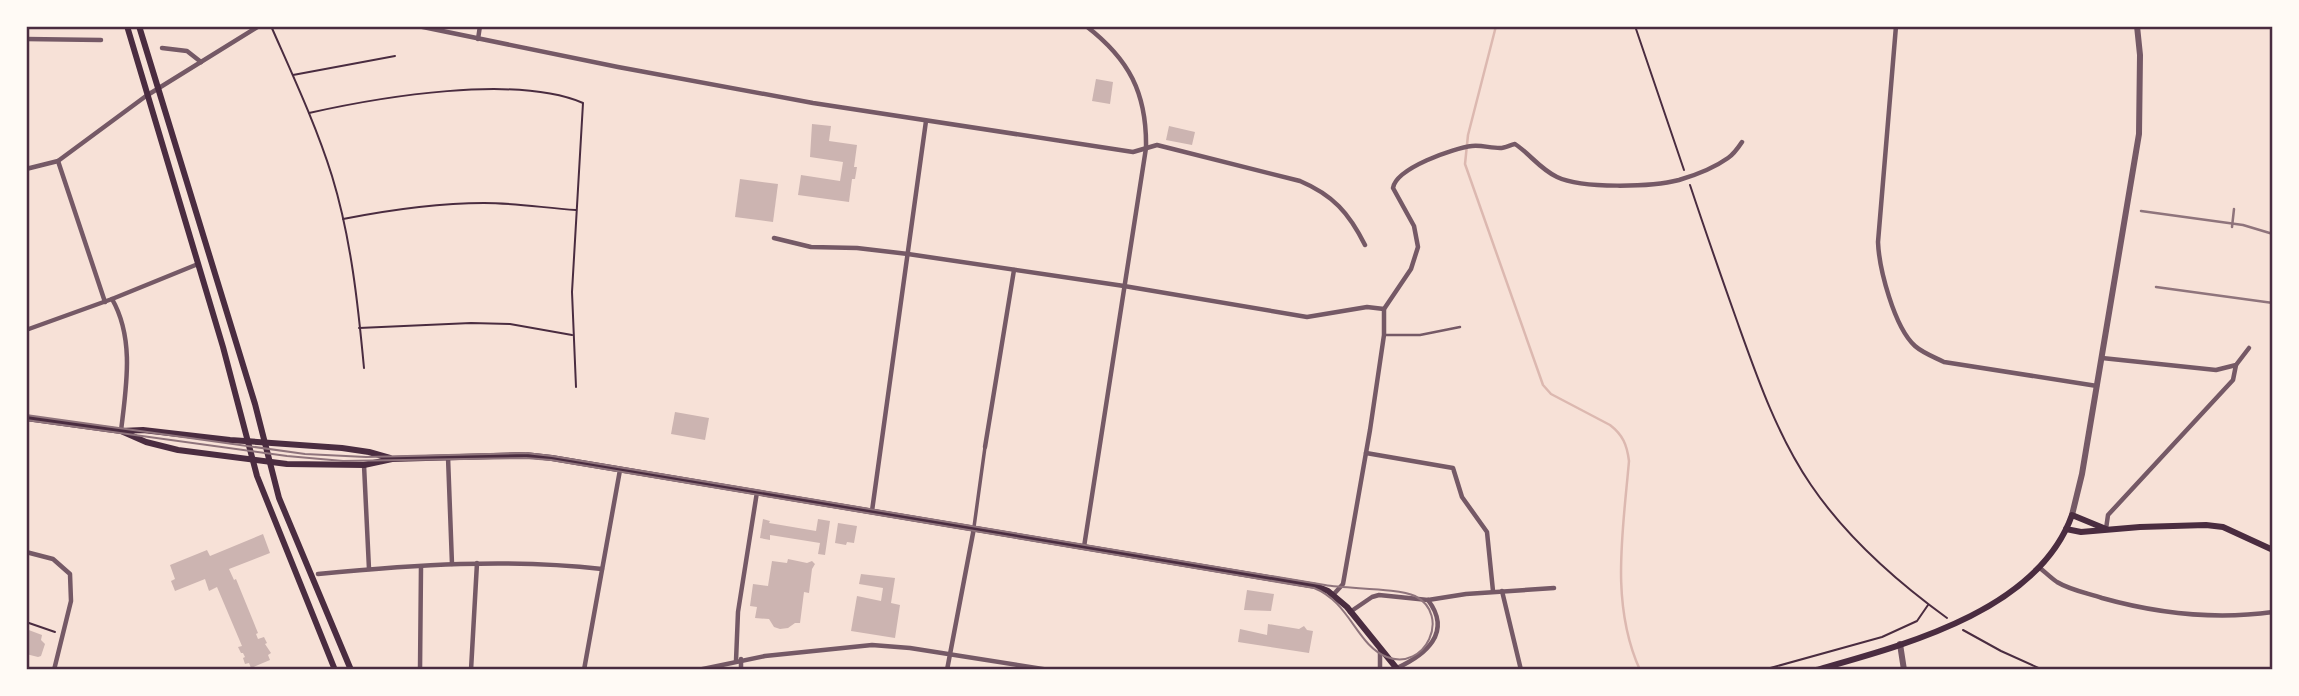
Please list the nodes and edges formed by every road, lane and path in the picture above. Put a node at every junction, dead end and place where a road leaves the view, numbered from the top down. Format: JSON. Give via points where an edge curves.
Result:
{"nodes":[{"id":1,"x":127,"y":26,"type":"edge"},
{"id":2,"x":139,"y":26,"type":"edge"},
{"id":3,"x":271,"y":26,"type":"edge"},
{"id":4,"x":418,"y":26,"type":"edge"},
{"id":5,"x":480,"y":26,"type":"edge"},
{"id":6,"x":1086,"y":26,"type":"edge"},
{"id":7,"x":1635,"y":26,"type":"edge"},
{"id":8,"x":1896,"y":26,"type":"edge"},
{"id":9,"x":2137,"y":26,"type":"edge"},
{"id":10,"x":257,"y":27,"type":"edge"},
{"id":11,"x":26,"y":39,"type":"edge"},
{"id":12,"x":478,"y":39,"type":"junction"},
{"id":13,"x":101,"y":40,"type":"dead end"},
{"id":14,"x":162,"y":48,"type":"dead end"},
{"id":15,"x":395,"y":56,"type":"dead end"},
{"id":16,"x":201,"y":62,"type":"junction"},
{"id":17,"x":293,"y":75,"type":"junction"},
{"id":18,"x":156,"y":90,"type":"junction"},
{"id":19,"x":146,"y":96,"type":"junction"},
{"id":20,"x":309,"y":113,"type":"junction"},
{"id":21,"x":926,"y":121,"type":"junction"},
{"id":22,"x":1742,"y":142,"type":"dead end"},
{"id":23,"x":1146,"y":148,"type":"junction"},
{"id":24,"x":58,"y":161,"type":"junction"},
{"id":25,"x":26,"y":169,"type":"edge"},
{"id":26,"x":1685,"y":172,"type":"dead end"},
{"id":27,"x":1689,"y":183,"type":"dead end"},
{"id":28,"x":577,"y":210,"type":"junction"},
{"id":29,"x":343,"y":219,"type":"junction"},
{"id":30,"x":774,"y":238,"type":"dead end"},
{"id":31,"x":1365,"y":245,"type":"dead end"},
{"id":32,"x":908,"y":254,"type":"junction"},
{"id":33,"x":198,"y":264,"type":"junction"},
{"id":34,"x":1014,"y":270,"type":"junction"},
{"id":35,"x":1124,"y":286,"type":"junction"},
{"id":36,"x":112,"y":299,"type":"junction"},
{"id":37,"x":105,"y":302,"type":"junction"},
{"id":38,"x":1384,"y":309,"type":"junction"},
{"id":39,"x":1460,"y":327,"type":"dead end"},
{"id":40,"x":359,"y":328,"type":"junction"},
{"id":41,"x":26,"y":330,"type":"edge"},
{"id":42,"x":573,"y":335,"type":"junction"},
{"id":43,"x":1384,"y":335,"type":"junction"},
{"id":44,"x":2249,"y":348,"type":"dead end"},
{"id":45,"x":2102,"y":358,"type":"junction"},
{"id":46,"x":2236,"y":365,"type":"junction"},
{"id":47,"x":363,"y":368,"type":"dead end"},
{"id":48,"x":2097,"y":386,"type":"junction"},
{"id":49,"x":576,"y":387,"type":"dead end"},
{"id":50,"x":26,"y":418,"type":"edge"},
{"id":51,"x":121,"y":431,"type":"junction"},
{"id":52,"x":249,"y":441,"type":"junction"},
{"id":53,"x":264,"y":442,"type":"junction"},
{"id":54,"x":985,"y":447,"type":"joint"},
{"id":55,"x":1366,"y":453,"type":"junction"},
{"id":56,"x":448,"y":457,"type":"junction"},
{"id":57,"x":392,"y":459,"type":"junction"},
{"id":58,"x":253,"y":461,"type":"junction"},
{"id":59,"x":270,"y":463,"type":"junction"},
{"id":60,"x":365,"y":465,"type":"junction"},
{"id":61,"x":620,"y":470,"type":"junction"},
{"id":62,"x":757,"y":492,"type":"junction"},
{"id":63,"x":872,"y":511,"type":"junction"},
{"id":64,"x":2072,"y":515,"type":"junction"},
{"id":65,"x":974,"y":527,"type":"junction"},
{"id":66,"x":2066,"y":529,"type":"junction"},
{"id":67,"x":2106,"y":529,"type":"junction"},
{"id":68,"x":1084,"y":547,"type":"junction"},
{"id":69,"x":2273,"y":550,"type":"edge"},
{"id":70,"x":26,"y":552,"type":"edge"},
{"id":71,"x":477,"y":563,"type":"junction"},
{"id":72,"x":452,"y":564,"type":"junction"},
{"id":73,"x":421,"y":567,"type":"junction"},
{"id":74,"x":2040,"y":568,"type":"junction"},
{"id":75,"x":369,"y":569,"type":"junction"},
{"id":76,"x":602,"y":569,"type":"junction"},
{"id":77,"x":318,"y":574,"type":"dead end"},
{"id":78,"x":1554,"y":588,"type":"dead end"},
{"id":79,"x":1493,"y":591,"type":"junction"},
{"id":80,"x":1502,"y":591,"type":"junction"},
{"id":81,"x":1333,"y":594,"type":"junction"},
{"id":82,"x":1428,"y":600,"type":"junction"},
{"id":83,"x":1928,"y":605,"type":"junction"},
{"id":84,"x":1350,"y":612,"type":"junction"},
{"id":85,"x":2273,"y":612,"type":"edge"},
{"id":86,"x":26,"y":622,"type":"edge"},
{"id":87,"x":1953,"y":623,"type":"junction"},
{"id":88,"x":63,"y":634,"type":"junction"},
{"id":89,"x":1970,"y":635,"type":"dead end"},
{"id":90,"x":1900,"y":644,"type":"junction"},
{"id":91,"x":1380,"y":650,"type":"junction"},
{"id":92,"x":950,"y":655,"type":"junction"},
{"id":93,"x":738,"y":660,"type":"junction"},
{"id":94,"x":1397,"y":669,"type":"edge"},
{"id":95,"x":54,"y":670,"type":"edge"},
{"id":96,"x":335,"y":670,"type":"edge"},
{"id":97,"x":351,"y":670,"type":"edge"},
{"id":98,"x":421,"y":670,"type":"edge"},
{"id":99,"x":471,"y":670,"type":"edge"},
{"id":100,"x":584,"y":670,"type":"edge"},
{"id":101,"x":698,"y":670,"type":"edge"},
{"id":102,"x":741,"y":670,"type":"edge"},
{"id":103,"x":947,"y":670,"type":"edge"},
{"id":104,"x":1049,"y":670,"type":"edge"},
{"id":105,"x":1380,"y":670,"type":"edge"},
{"id":106,"x":1521,"y":670,"type":"edge"},
{"id":107,"x":1763,"y":670,"type":"edge"},
{"id":108,"x":1816,"y":670,"type":"edge"},
{"id":109,"x":1904,"y":670,"type":"edge"},
{"id":110,"x":2043,"y":670,"type":"edge"}],
"edges":[{"from":1,"to":19,"type":"main road"},
{"from":2,"to":18,"type":"main road"},
{"from":3,"to":17,"type":"path"},
{"from":4,"to":12,"type":"street"},
{"from":5,"to":12,"type":"street"},
{"from":6,"to":23,"type":"street","via":[[1111,46],[1138,89]]},
{"from":7,"to":26,"type":"path"},
{"from":8,"to":48,"type":"street","via":[[1878,242],[1879,261],[1899,321],[1914,345],[1944,362]]},
{"from":9,"to":45,"type":"street","via":[[2139,134]]},
{"from":10,"to":16,"type":"street"},
{"from":11,"to":13,"type":"street"},
{"from":12,"to":21,"type":"street"},
{"from":14,"to":16,"type":"street","via":[[187,51]]},
{"from":15,"to":17,"type":"path"},
{"from":16,"to":18,"type":"street"},
{"from":17,"to":20,"type":"path"},
{"from":18,"to":19,"type":"street"},
{"from":18,"to":53,"type":"main road"},
{"from":19,"to":24,"type":"street"},
{"from":19,"to":33,"type":"main road"},
{"from":20,"to":28,"type":"path","via":[[460,91],[552,94],[583,103]]},
{"from":20,"to":29,"type":"path"},
{"from":21,"to":23,"type":"street","via":[[1133,152]]},
{"from":21,"to":32,"type":"street"},
{"from":22,"to":38,"type":"street","via":[[1731,157],[1706,170],[1661,183],[1586,184],[1558,178],[1515,144],[1459,148],[1414,166],[1398,177],[1393,188],[1414,226],[1418,247],[1411,269]]},
{"from":23,"to":31,"type":"street","via":[[1157,145],[1321,190],[1350,217]]},
{"from":23,"to":35,"type":"street"},
{"from":24,"to":25,"type":"street"},
{"from":24,"to":37,"type":"street"},
{"from":27,"to":83,"type":"path","via":[[1758,381],[1801,470],[1834,517]]},
{"from":28,"to":29,"type":"path","via":[[463,203]]},
{"from":28,"to":42,"type":"path"},
{"from":29,"to":40,"type":"path"},
{"from":30,"to":32,"type":"street","via":[[811,247]]},
{"from":32,"to":34,"type":"street"},
{"from":32,"to":63,"type":"street"},
{"from":33,"to":36,"type":"street"},
{"from":33,"to":52,"type":"main road"},
{"from":34,"to":35,"type":"street"},
{"from":34,"to":54,"type":"street"},
{"from":35,"to":38,"type":"street","via":[[1307,317],[1367,307]]},
{"from":35,"to":68,"type":"street"},
{"from":36,"to":37,"type":"street"},
{"from":36,"to":51,"type":"street","via":[[125,336],[127,360]]},
{"from":37,"to":41,"type":"street"},
{"from":38,"to":43,"type":"street"},
{"from":39,"to":43,"type":"lane","via":[[1420,335]]},
{"from":40,"to":42,"type":"path","via":[[510,324]]},
{"from":40,"to":47,"type":"path"},
{"from":42,"to":49,"type":"path"},
{"from":43,"to":55,"type":"street"},
{"from":44,"to":46,"type":"street"},
{"from":45,"to":46,"type":"street","via":[[2216,369]]},
{"from":45,"to":48,"type":"street"},
{"from":46,"to":67,"type":"street","via":[[2233,380],[2108,515]]},
{"from":48,"to":64,"type":"street"},
{"from":50,"to":51,"type":"main road"},
{"from":51,"to":52,"type":"main road"},
{"from":51,"to":58,"type":"main road","via":[[177,450]]},
{"from":52,"to":53,"type":"main road"},
{"from":52,"to":58,"type":"main road"},
{"from":53,"to":57,"type":"main road","via":[[342,448]]},
{"from":53,"to":59,"type":"main road"},
{"from":54,"to":65,"type":"street"},
{"from":55,"to":79,"type":"street","via":[[1453,468],[1462,496],[1487,532]]},
{"from":55,"to":81,"type":"street","via":[[1343,584]]},
{"from":56,"to":57,"type":"main road"},
{"from":56,"to":61,"type":"main road","via":[[525,455]]},
{"from":56,"to":72,"type":"street"},
{"from":57,"to":60,"type":"main road"},
{"from":58,"to":59,"type":"main road"},
{"from":58,"to":96,"type":"main road"},
{"from":59,"to":60,"type":"main road"},
{"from":59,"to":97,"type":"main road","via":[[286,520]]},
{"from":60,"to":75,"type":"street"},
{"from":61,"to":62,"type":"main road"},
{"from":61,"to":76,"type":"street"},
{"from":62,"to":63,"type":"main road"},
{"from":62,"to":93,"type":"street","via":[[738,612]]},
{"from":63,"to":65,"type":"main road"},
{"from":64,"to":66,"type":"main road"},
{"from":64,"to":67,"type":"main road"},
{"from":65,"to":68,"type":"main road"},
{"from":65,"to":92,"type":"street"},
{"from":66,"to":67,"type":"main road"},
{"from":66,"to":74,"type":"main road"},
{"from":67,"to":69,"type":"main road","via":[[2189,524],[2222,527]]},
{"from":68,"to":81,"type":"main road","via":[[1316,586]]},
{"from":70,"to":88,"type":"street","via":[[53,559],[70,574],[71,601]]},
{"from":71,"to":72,"type":"street"},
{"from":71,"to":76,"type":"street"},
{"from":71,"to":99,"type":"street"},
{"from":72,"to":73,"type":"street"},
{"from":73,"to":75,"type":"street"},
{"from":73,"to":98,"type":"street"},
{"from":74,"to":85,"type":"street","via":[[2056,582],[2134,607],[2216,617]]},
{"from":74,"to":87,"type":"main road","via":[[1991,606]]},
{"from":75,"to":77,"type":"street"},
{"from":76,"to":100,"type":"street"},
{"from":78,"to":80,"type":"street"},
{"from":79,"to":80,"type":"street"},
{"from":79,"to":82,"type":"street"},
{"from":80,"to":106,"type":"street"},
{"from":81,"to":84,"type":"main road"},
{"from":82,"to":84,"type":"street","via":[[1379,595]]},
{"from":82,"to":94,"type":"street","via":[[1437,623],[1434,640],[1421,656]]},
{"from":83,"to":87,"type":"path"},
{"from":83,"to":107,"type":"path","via":[[1917,621],[1882,637]]},
{"from":84,"to":91,"type":"main road"},
{"from":86,"to":88,"type":"path"},
{"from":87,"to":90,"type":"main road"},
{"from":88,"to":95,"type":"street"},
{"from":89,"to":110,"type":"path"},
{"from":90,"to":108,"type":"main road"},
{"from":90,"to":109,"type":"street"},
{"from":91,"to":94,"type":"main road"},
{"from":91,"to":105,"type":"street"},
{"from":92,"to":93,"type":"street","via":[[872,645]]},
{"from":92,"to":103,"type":"street"},
{"from":92,"to":104,"type":"street"},
{"from":93,"to":101,"type":"street"},
{"from":93,"to":102,"type":"street"}]}
